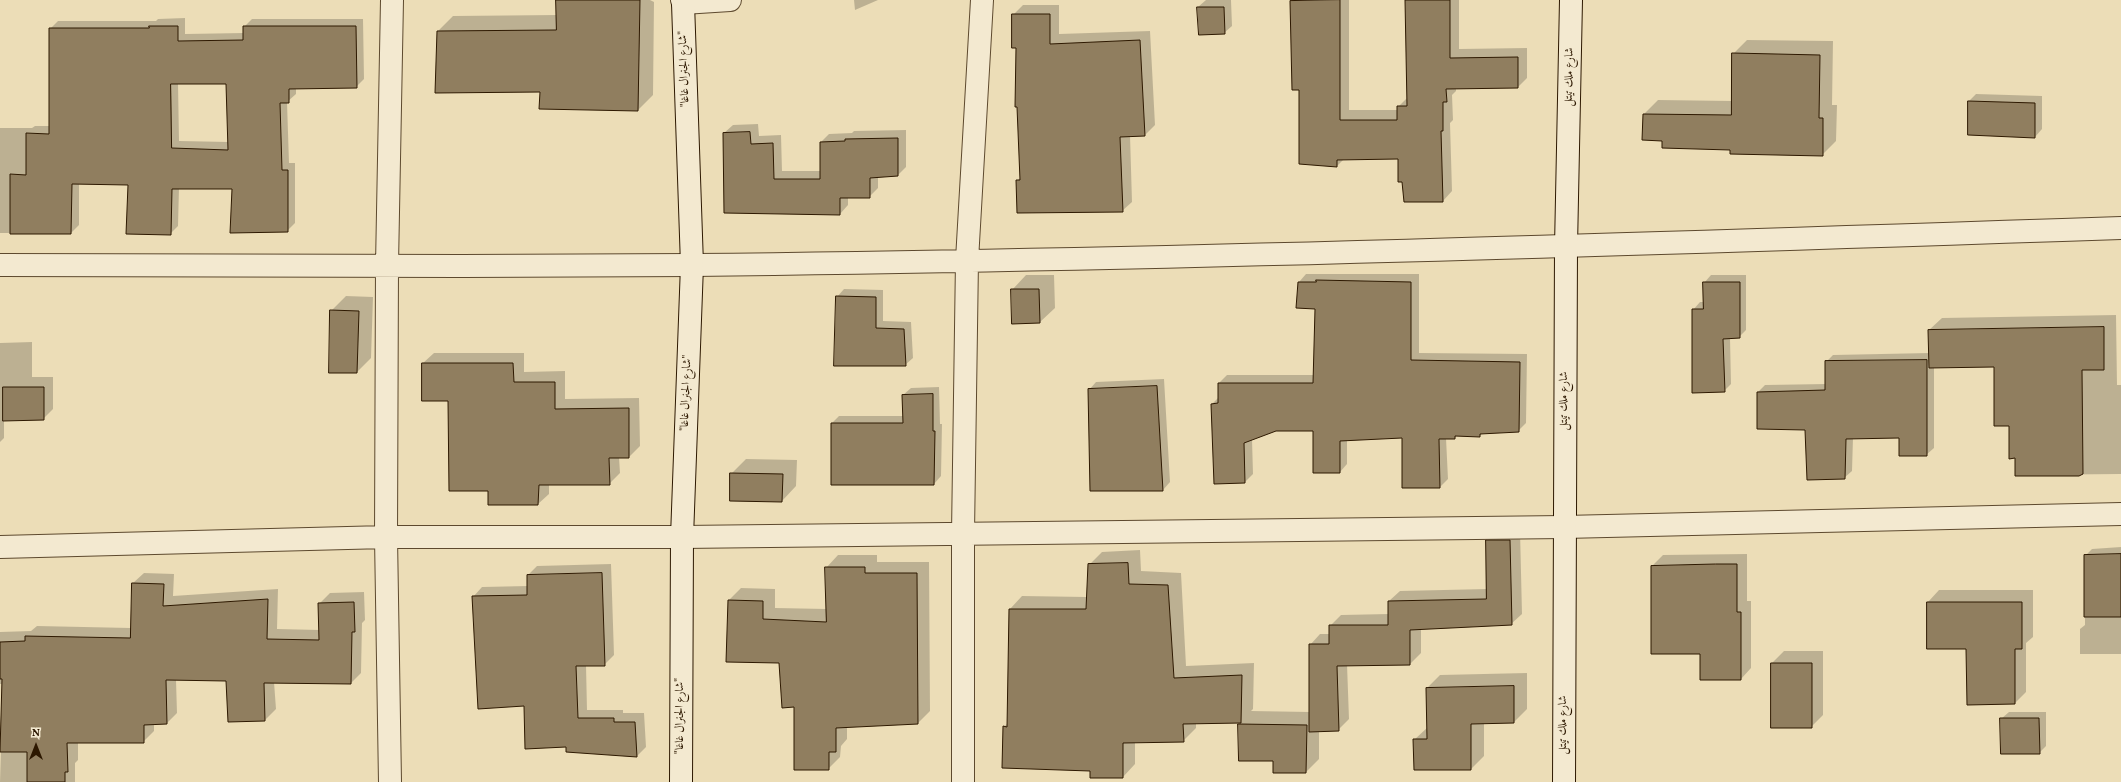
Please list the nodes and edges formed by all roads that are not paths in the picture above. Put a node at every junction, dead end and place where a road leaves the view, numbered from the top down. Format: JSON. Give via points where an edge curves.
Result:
{"nodes":[{"id":1,"x":392,"y":0,"type":"edge"},
{"id":2,"x":730,"y":0,"type":"edge"},
{"id":3,"x":982,"y":0,"type":"edge"},
{"id":4,"x":682,"y":2,"type":"edge"},
{"id":5,"x":1572,"y":10,"type":"edge"},
{"id":6,"x":2121,"y":228,"type":"edge"},
{"id":7,"x":1566,"y":247,"type":"junction"},
{"id":8,"x":967,"y":260,"type":"junction"},
{"id":9,"x":0,"y":265,"type":"edge"},
{"id":10,"x":387,"y":265,"type":"junction"},
{"id":11,"x":692,"y":265,"type":"junction"},
{"id":12,"x":2121,"y":514,"type":"edge"},
{"id":13,"x":1564,"y":527,"type":"junction"},
{"id":14,"x":963,"y":534,"type":"junction"},
{"id":15,"x":386,"y":537,"type":"junction"},
{"id":16,"x":682,"y":537,"type":"junction"},
{"id":17,"x":0,"y":547,"type":"edge"},
{"id":18,"x":390,"y":782,"type":"edge"},
{"id":19,"x":681,"y":782,"type":"edge"},
{"id":20,"x":963,"y":782,"type":"edge"},
{"id":21,"x":1564,"y":782,"type":"edge"}],
"edges":[{"from":1,"to":10,"type":"street"},
{"from":2,"to":4,"type":"street"},
{"from":3,"to":8,"type":"street"},
{"from":4,"to":11,"type":"street","name":"\"شارع الجنرال غاغا\""},
{"from":5,"to":7,"type":"street","name":"شارع ملك تيتل"},
{"from":6,"to":7,"type":"street"},
{"from":7,"to":8,"type":"street"},
{"from":7,"to":13,"type":"street","name":"شارع ملك تيتل"},
{"from":8,"to":11,"type":"street"},
{"from":8,"to":14,"type":"street"},
{"from":9,"to":10,"type":"street"},
{"from":10,"to":11,"type":"street"},
{"from":10,"to":15,"type":"street"},
{"from":11,"to":16,"type":"street","name":"\"شارع الجنرال غاغا\""},
{"from":12,"to":13,"type":"street"},
{"from":13,"to":14,"type":"street"},
{"from":13,"to":21,"type":"street","name":"شارع ملك تيتل"},
{"from":14,"to":16,"type":"street"},
{"from":14,"to":20,"type":"street"},
{"from":15,"to":16,"type":"street"},
{"from":15,"to":17,"type":"street"},
{"from":15,"to":18,"type":"street"},
{"from":16,"to":19,"type":"street","name":"\"شارع الجنرال غاغا\""}]}
